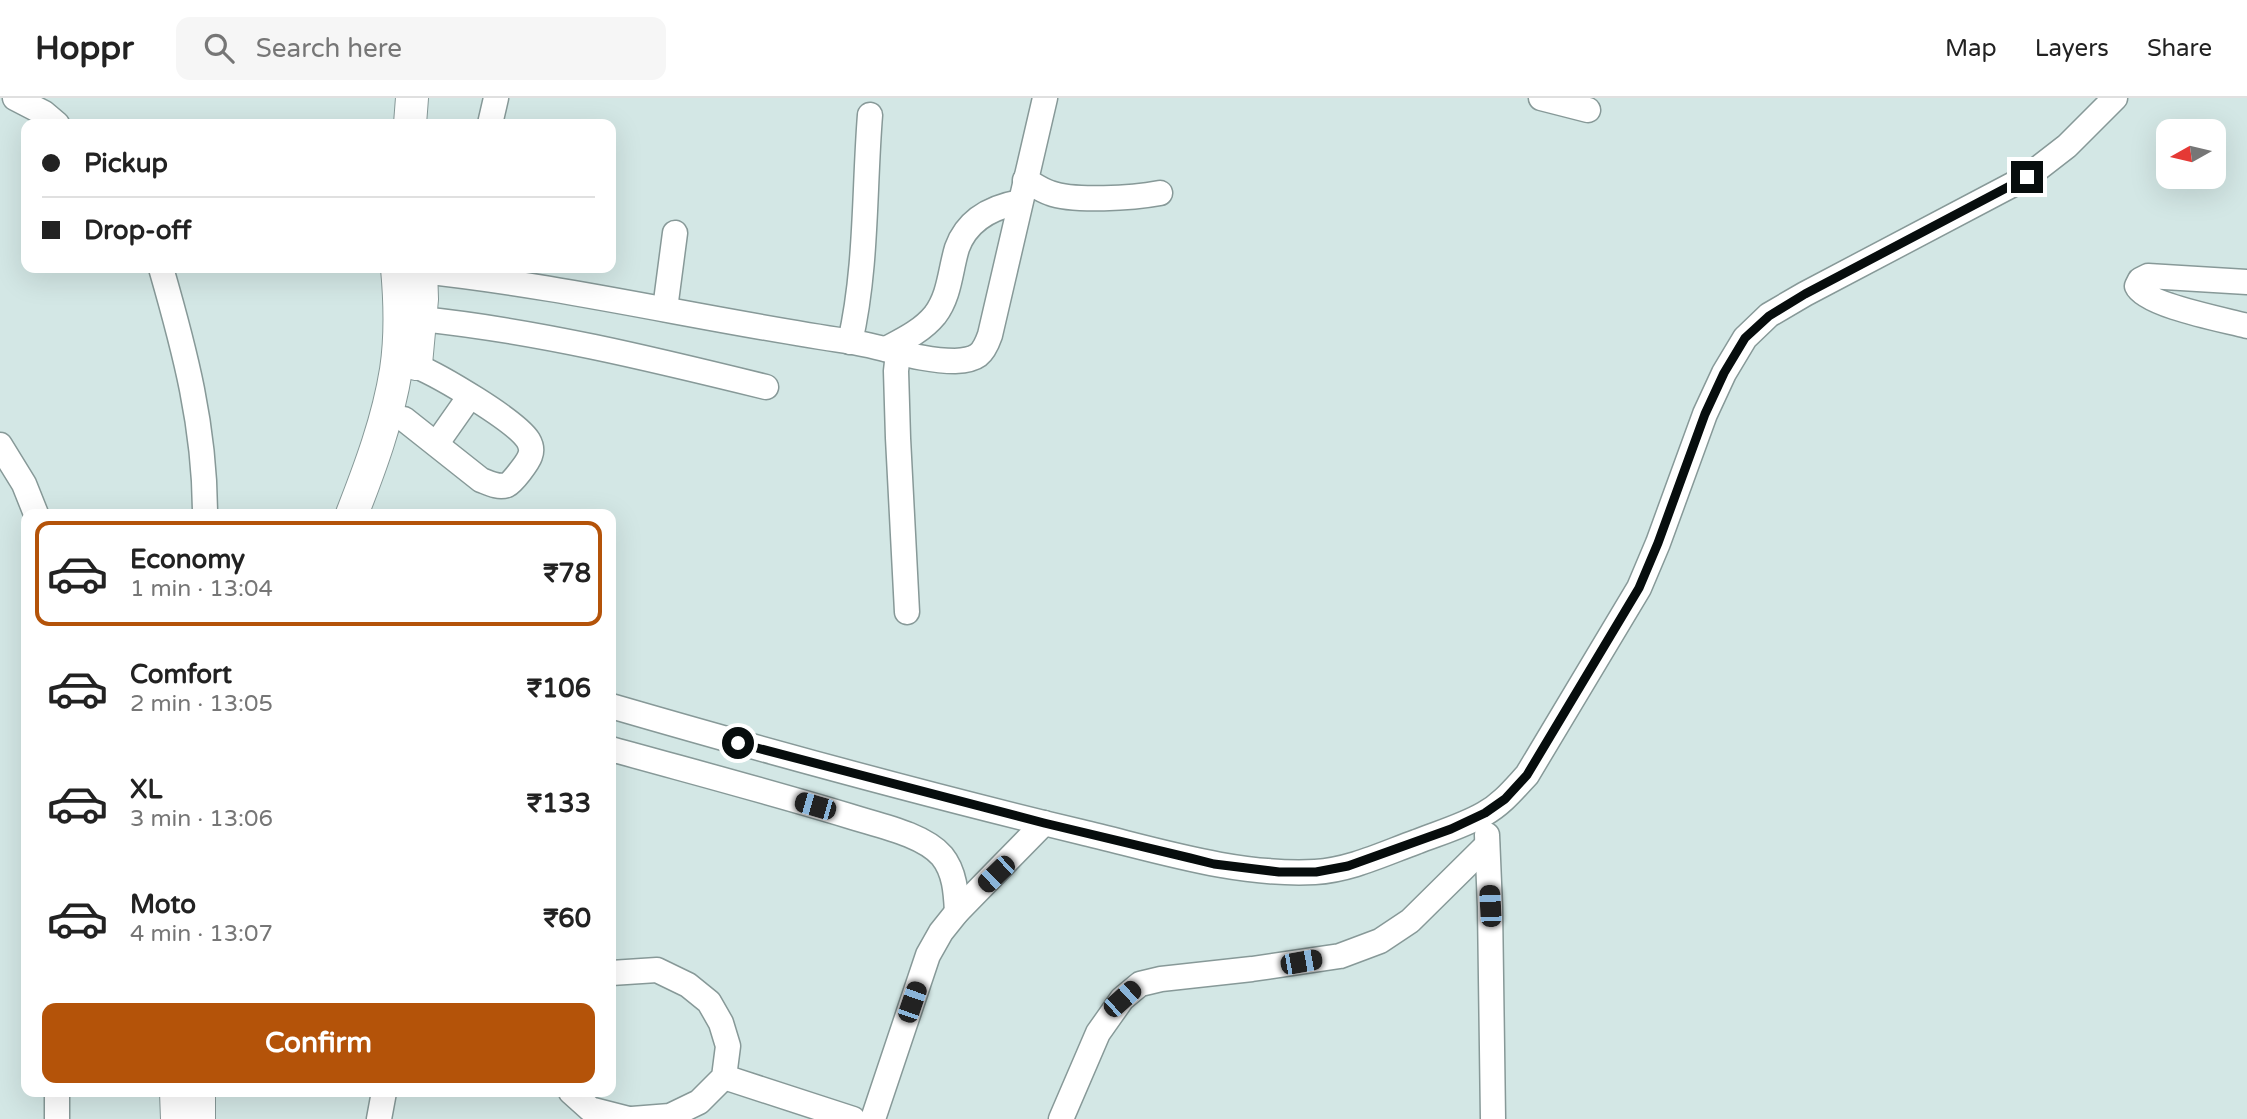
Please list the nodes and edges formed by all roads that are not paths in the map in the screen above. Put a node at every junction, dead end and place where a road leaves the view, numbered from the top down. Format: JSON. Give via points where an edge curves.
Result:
{"nodes":[{"id":1,"x":15,"y":98,"type":"edge"},
{"id":2,"x":394,"y":98,"type":"edge"},
{"id":3,"x":412,"y":98,"type":"edge"},
{"id":4,"x":496,"y":98,"type":"edge"},
{"id":5,"x":1045,"y":98,"type":"edge"},
{"id":6,"x":1541,"y":98,"type":"edge"},
{"id":7,"x":2115,"y":98,"type":"edge"},
{"id":8,"x":1588,"y":110,"type":"dead end"},
{"id":9,"x":870,"y":115,"type":"dead end"},
{"id":10,"x":51,"y":119,"type":"edge"},
{"id":11,"x":392,"y":119,"type":"edge"},
{"id":12,"x":410,"y":119,"type":"edge"},
{"id":13,"x":492,"y":119,"type":"edge"},
{"id":14,"x":1022,"y":191,"type":"junction"},
{"id":15,"x":1160,"y":193,"type":"dead end"},
{"id":16,"x":675,"y":233,"type":"dead end"},
{"id":17,"x":162,"y":273,"type":"edge"},
{"id":18,"x":411,"y":273,"type":"edge"},
{"id":19,"x":414,"y":273,"type":"edge"},
{"id":20,"x":446,"y":273,"type":"edge"},
{"id":21,"x":2247,"y":282,"type":"edge"},
{"id":22,"x":665,"y":309,"type":"junction"},
{"id":23,"x":421,"y":319,"type":"junction"},
{"id":24,"x":2247,"y":326,"type":"edge"},
{"id":25,"x":850,"y":342,"type":"junction"},
{"id":26,"x":892,"y":351,"type":"junction"},
{"id":27,"x":766,"y":387,"type":"dead end"},
{"id":28,"x":406,"y":391,"type":"junction"},
{"id":29,"x":470,"y":396,"type":"junction"},
{"id":30,"x":437,"y":443,"type":"junction"},
{"id":31,"x":0,"y":445,"type":"edge"},
{"id":32,"x":34,"y":509,"type":"edge"},
{"id":33,"x":205,"y":509,"type":"edge"},
{"id":34,"x":354,"y":509,"type":"edge"},
{"id":35,"x":375,"y":509,"type":"edge"},
{"id":36,"x":907,"y":611,"type":"dead end"},
{"id":37,"x":616,"y":707,"type":"edge"},
{"id":38,"x":616,"y":750,"type":"edge"},
{"id":39,"x":1485,"y":813,"type":"junction"},
{"id":40,"x":1044,"y":823,"type":"junction"},
{"id":41,"x":1487,"y":845,"type":"junction"},
{"id":42,"x":957,"y":912,"type":"junction"},
{"id":43,"x":616,"y":973,"type":"edge"},
{"id":44,"x":724,"y":1077,"type":"junction"},
{"id":45,"x":57,"y":1097,"type":"edge"},
{"id":46,"x":176,"y":1097,"type":"edge"},
{"id":47,"x":199,"y":1097,"type":"edge"},
{"id":48,"x":383,"y":1097,"type":"edge"},
{"id":49,"x":577,"y":1097,"type":"edge"},
{"id":50,"x":57,"y":1119,"type":"edge"},
{"id":51,"x":177,"y":1119,"type":"edge"},
{"id":52,"x":199,"y":1119,"type":"edge"},
{"id":53,"x":379,"y":1119,"type":"edge"},
{"id":54,"x":630,"y":1119,"type":"edge"},
{"id":55,"x":853,"y":1119,"type":"edge"},
{"id":56,"x":873,"y":1119,"type":"edge"},
{"id":57,"x":1061,"y":1119,"type":"edge"},
{"id":58,"x":1493,"y":1119,"type":"edge"}],
"edges":[{"from":1,"to":10,"type":"street"},
{"from":2,"to":11,"type":"main road"},
{"from":3,"to":12,"type":"main road"},
{"from":4,"to":13,"type":"street"},
{"from":5,"to":14,"type":"street"},
{"from":6,"to":8,"type":"street"},
{"from":7,"to":39,"type":"street","via":[[2067,146],[2027,177],[1805,294],[1769,316],[1745,338],[1705,414],[1639,588],[1527,775]]},
{"from":9,"to":25,"type":"street","via":[[860,273]]},
{"from":14,"to":15,"type":"street","via":[[1066,197]]},
{"from":14,"to":26,"type":"street","via":[[985,212],[964,234],[936,314]]},
{"from":14,"to":26,"type":"street","via":[[985,350],[972,359],[955,361]]},
{"from":16,"to":22,"type":"street"},
{"from":17,"to":33,"type":"street","via":[[186,352],[199,419]]},
{"from":18,"to":28,"type":"main road","via":[[400,300],[396,367]]},
{"from":19,"to":23,"type":"main road"},
{"from":20,"to":22,"type":"street"},
{"from":21,"to":24,"type":"street","via":[[2148,276],[2137,286],[2139,292],[2158,302]]},
{"from":22,"to":25,"type":"street"},
{"from":23,"to":27,"type":"street","via":[[592,346]]},
{"from":23,"to":28,"type":"main road"},
{"from":25,"to":26,"type":"street"},
{"from":26,"to":36,"type":"street"},
{"from":28,"to":29,"type":"street","via":[[431,373]]},
{"from":28,"to":30,"type":"street"},
{"from":28,"to":34,"type":"main road"},
{"from":28,"to":35,"type":"main road","via":[[391,466]]},
{"from":29,"to":30,"type":"street"},
{"from":29,"to":30,"type":"street","via":[[528,439],[531,455],[512,481],[494,485],[481,480]]},
{"from":31,"to":32,"type":"street"},
{"from":37,"to":40,"type":"street"},
{"from":38,"to":42,"type":"street","via":[[815,806],[923,842],[941,855],[950,869]]},
{"from":39,"to":40,"type":"street","via":[[1376,857],[1316,872],[1214,864]]},
{"from":39,"to":41,"type":"street"},
{"from":40,"to":42,"type":"street"},
{"from":41,"to":57,"type":"street","via":[[1410,921],[1380,941],[1340,956],[1139,984],[1098,1033]]},
{"from":41,"to":58,"type":"street"},
{"from":42,"to":56,"type":"street","via":[[928,955]]},
{"from":43,"to":44,"type":"street","via":[[657,970],[709,1002],[728,1046]]},
{"from":44,"to":54,"type":"street","via":[[699,1102],[670,1116]]},
{"from":44,"to":55,"type":"street"},
{"from":45,"to":50,"type":"street"},
{"from":46,"to":51,"type":"main road"},
{"from":47,"to":52,"type":"main road"},
{"from":48,"to":53,"type":"street"},
{"from":49,"to":54,"type":"street","via":[[590,1109]]}]}
